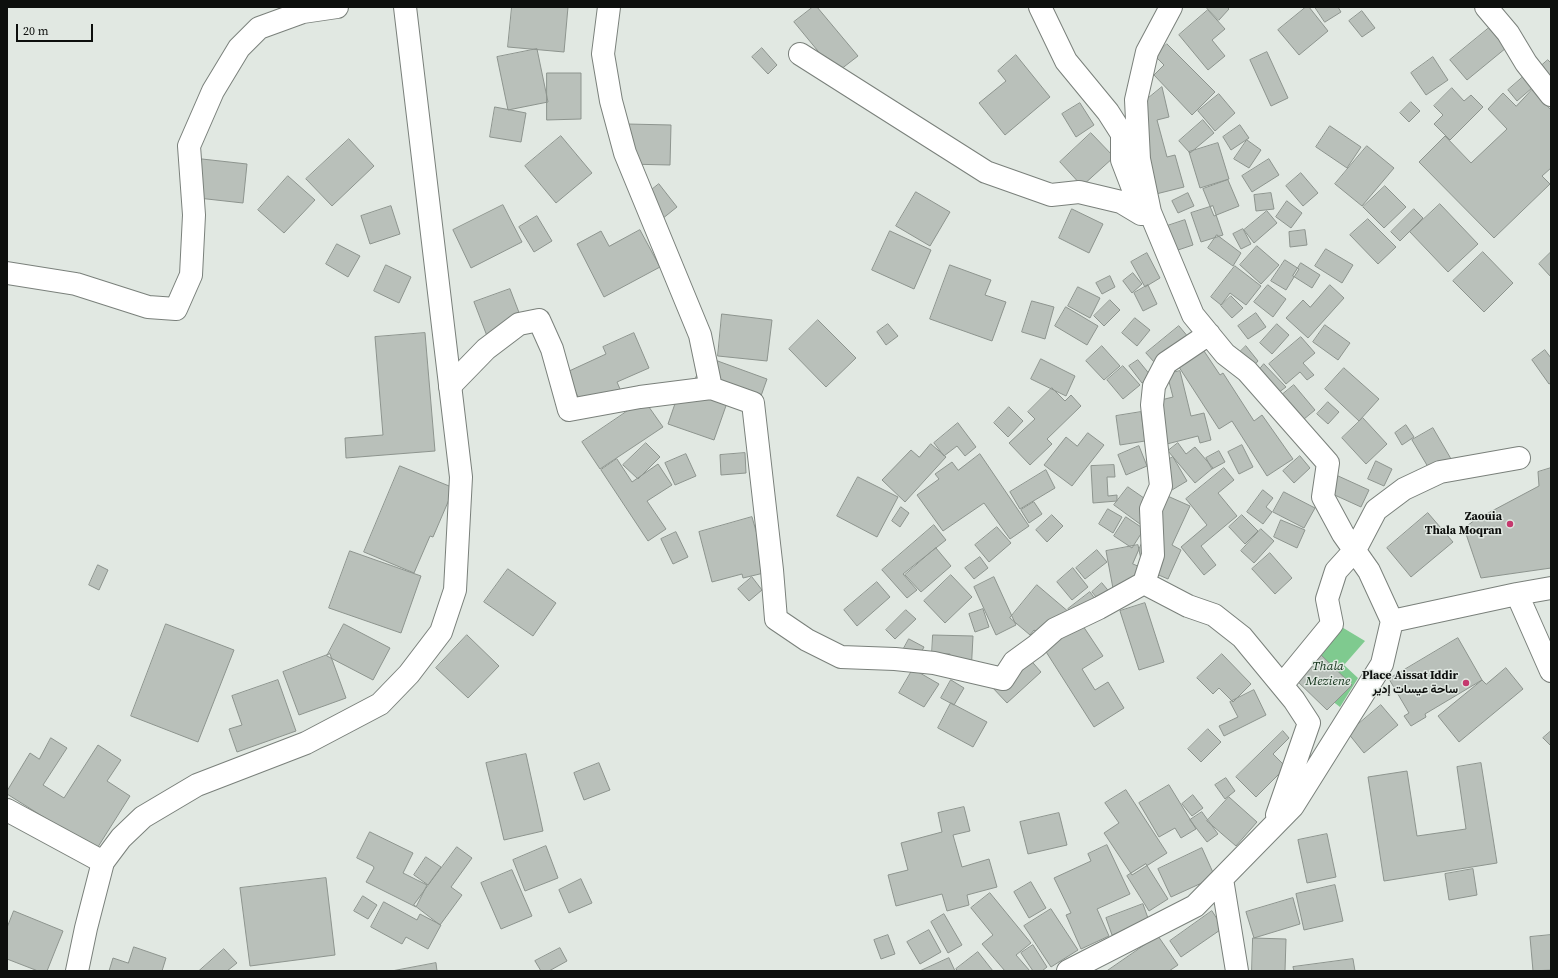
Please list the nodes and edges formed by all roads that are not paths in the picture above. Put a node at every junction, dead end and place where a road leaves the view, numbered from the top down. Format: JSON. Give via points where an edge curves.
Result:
{"nodes":[{"id":1,"x":337,"y":7,"type":"edge"},
{"id":2,"x":405,"y":7,"type":"edge"},
{"id":3,"x":609,"y":7,"type":"edge"},
{"id":4,"x":1040,"y":7,"type":"edge"},
{"id":5,"x":1171,"y":7,"type":"edge"},
{"id":6,"x":1486,"y":7,"type":"edge"},
{"id":7,"x":800,"y":54,"type":"dead end"},
{"id":8,"x":1548,"y":92,"type":"edge"},
{"id":9,"x":1147,"y":217,"type":"junction"},
{"id":10,"x":7,"y":273,"type":"edge"},
{"id":11,"x":1209,"y":334,"type":"junction"},
{"id":12,"x":450,"y":386,"type":"junction"},
{"id":13,"x":711,"y":388,"type":"junction"},
{"id":14,"x":1519,"y":458,"type":"dead end"},
{"id":15,"x":1355,"y":550,"type":"junction"},
{"id":16,"x":1144,"y":583,"type":"junction"},
{"id":17,"x":1551,"y":588,"type":"edge"},
{"id":18,"x":1517,"y":594,"type":"junction"},
{"id":19,"x":1392,"y":621,"type":"junction"},
{"id":20,"x":1551,"y":671,"type":"edge"},
{"id":21,"x":1279,"y":682,"type":"junction"},
{"id":22,"x":7,"y":810,"type":"edge"},
{"id":23,"x":1272,"y":829,"type":"junction"},
{"id":24,"x":103,"y":862,"type":"junction"},
{"id":25,"x":1222,"y":879,"type":"junction"},
{"id":26,"x":77,"y":971,"type":"edge"},
{"id":27,"x":1068,"y":971,"type":"edge"},
{"id":28,"x":1237,"y":971,"type":"edge"}],
"edges":[{"from":1,"to":10,"type":"street","via":[[303,12],[259,28],[238,48],[213,90],[190,146],[194,215],[191,275],[176,309],[148,307],[76,284]]},
{"from":2,"to":12,"type":"street"},
{"from":3,"to":13,"type":"street","via":[[603,54],[611,101],[625,153],[700,335]]},
{"from":4,"to":9,"type":"street","via":[[1066,61],[1108,112],[1122,134],[1122,160]]},
{"from":5,"to":9,"type":"street","via":[[1147,52],[1136,100],[1139,159]]},
{"from":6,"to":8,"type":"street","via":[[1508,33]]},
{"from":7,"to":9,"type":"street","via":[[986,172],[1051,195],[1079,192],[1121,202]]},
{"from":9,"to":11,"type":"street","via":[[1193,315]]},
{"from":11,"to":15,"type":"street","via":[[1225,354],[1247,371],[1328,463],[1323,497],[1343,534]]},
{"from":11,"to":16,"type":"street","via":[[1166,363],[1154,386],[1152,405],[1161,486],[1151,509],[1154,555]]},
{"from":12,"to":13,"type":"street","via":[[486,350],[519,324],[539,320],[552,349],[569,410]]},
{"from":12,"to":24,"type":"street","via":[[461,477],[455,590],[441,632],[409,674],[380,704],[306,743],[198,785],[143,817],[121,838]]},
{"from":13,"to":16,"type":"street","via":[[753,403],[776,619],[807,640],[841,657],[934,663],[1004,679],[1014,662],[1055,629]]},
{"from":14,"to":15,"type":"street","via":[[1440,472],[1404,489],[1376,510]]},
{"from":15,"to":19,"type":"street","via":[[1369,571]]},
{"from":15,"to":21,"type":"street","via":[[1336,571],[1327,599],[1332,624]]},
{"from":16,"to":21,"type":"street","via":[[1188,606],[1214,615],[1242,637]]},
{"from":17,"to":18,"type":"street"},
{"from":18,"to":19,"type":"street"},
{"from":18,"to":20,"type":"street"},
{"from":19,"to":23,"type":"street","via":[[1382,664],[1293,806]]},
{"from":21,"to":23,"type":"street","via":[[1309,723]]},
{"from":22,"to":24,"type":"street"},
{"from":23,"to":25,"type":"street"},
{"from":24,"to":26,"type":"street"},
{"from":25,"to":27,"type":"street","via":[[1195,906]]},
{"from":25,"to":28,"type":"street"}]}
